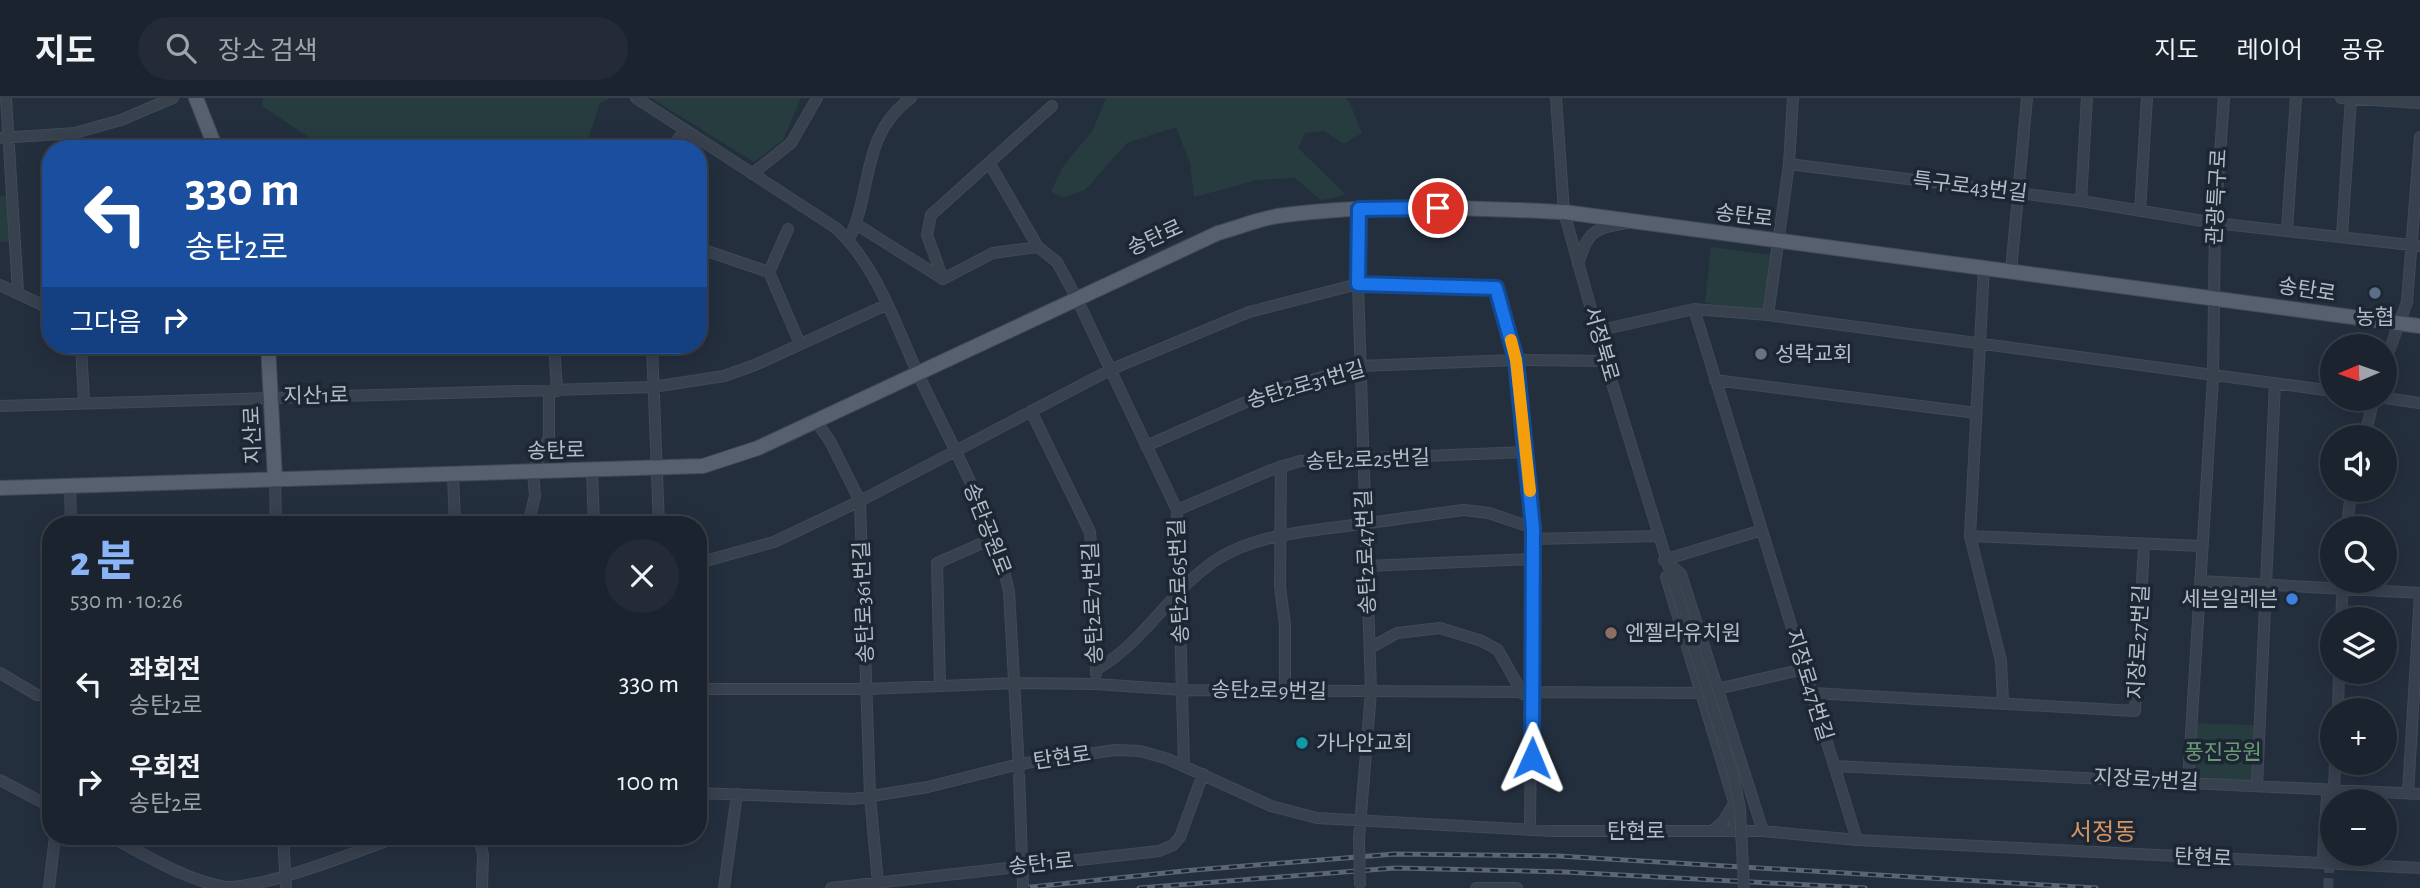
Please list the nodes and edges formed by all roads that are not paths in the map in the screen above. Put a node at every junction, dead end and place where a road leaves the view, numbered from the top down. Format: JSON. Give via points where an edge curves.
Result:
{"nodes":[{"id":1,"x":6,"y":98,"type":"edge"},
{"id":2,"x":173,"y":98,"type":"edge"},
{"id":3,"x":196,"y":98,"type":"edge"},
{"id":4,"x":636,"y":98,"type":"edge"},
{"id":5,"x":817,"y":98,"type":"edge"},
{"id":6,"x":911,"y":98,"type":"edge"},
{"id":7,"x":1556,"y":98,"type":"edge"},
{"id":8,"x":1793,"y":98,"type":"edge"},
{"id":9,"x":2027,"y":98,"type":"edge"},
{"id":10,"x":2087,"y":98,"type":"edge"},
{"id":11,"x":2147,"y":98,"type":"edge"},
{"id":12,"x":2224,"y":98,"type":"edge"},
{"id":13,"x":2296,"y":98,"type":"edge"},
{"id":14,"x":2342,"y":98,"type":"edge"},
{"id":15,"x":2351,"y":98,"type":"edge"},
{"id":16,"x":145,"y":103,"type":"edge"},
{"id":17,"x":2420,"y":103,"type":"edge"},
{"id":18,"x":1052,"y":106,"type":"dead end"},
{"id":19,"x":684,"y":131,"type":"junction"},
{"id":20,"x":2420,"y":137,"type":"edge"},
{"id":21,"x":5,"y":138,"type":"edge"},
{"id":22,"x":212,"y":140,"type":"edge"},
{"id":23,"x":678,"y":140,"type":"edge"},
{"id":24,"x":698,"y":140,"type":"edge"},
{"id":25,"x":707,"y":146,"type":"edge"},
{"id":26,"x":990,"y":163,"type":"junction"},
{"id":27,"x":1789,"y":164,"type":"junction"},
{"id":28,"x":752,"y":174,"type":"junction"},
{"id":29,"x":12,"y":190,"type":"junction"},
{"id":30,"x":0,"y":191,"type":"edge"},
{"id":31,"x":2020,"y":193,"type":"junction"},
{"id":32,"x":2081,"y":201,"type":"junction"},
{"id":33,"x":1359,"y":209,"type":"junction"},
{"id":34,"x":2140,"y":211,"type":"junction"},
{"id":35,"x":1564,"y":212,"type":"junction"},
{"id":36,"x":1628,"y":223,"type":"junction"},
{"id":37,"x":2215,"y":223,"type":"junction"},
{"id":38,"x":856,"y":224,"type":"junction"},
{"id":39,"x":788,"y":229,"type":"dead end"},
{"id":40,"x":2287,"y":229,"type":"junction"},
{"id":41,"x":2342,"y":236,"type":"junction"},
{"id":42,"x":849,"y":239,"type":"junction"},
{"id":43,"x":1779,"y":242,"type":"junction"},
{"id":44,"x":2416,"y":246,"type":"edge"},
{"id":45,"x":1038,"y":247,"type":"junction"},
{"id":46,"x":707,"y":251,"type":"edge"},
{"id":47,"x":1578,"y":264,"type":"junction"},
{"id":48,"x":1984,"y":267,"type":"junction"},
{"id":49,"x":2011,"y":271,"type":"junction"},
{"id":50,"x":769,"y":272,"type":"junction"},
{"id":51,"x":943,"y":279,"type":"junction"},
{"id":52,"x":1358,"y":284,"type":"junction"},
{"id":53,"x":0,"y":285,"type":"edge"},
{"id":54,"x":18,"y":292,"type":"junction"},
{"id":55,"x":1076,"y":297,"type":"junction"},
{"id":56,"x":2214,"y":297,"type":"junction"},
{"id":57,"x":42,"y":304,"type":"edge"},
{"id":58,"x":886,"y":304,"type":"junction"},
{"id":59,"x":1694,"y":309,"type":"junction"},
{"id":60,"x":1768,"y":316,"type":"junction"},
{"id":61,"x":2398,"y":325,"type":"junction"},
{"id":62,"x":2420,"y":326,"type":"edge"},
{"id":63,"x":1597,"y":331,"type":"junction"},
{"id":64,"x":2395,"y":334,"type":"edge"},
{"id":65,"x":800,"y":344,"type":"junction"},
{"id":66,"x":1980,"y":345,"type":"junction"},
{"id":67,"x":81,"y":354,"type":"edge"},
{"id":68,"x":269,"y":354,"type":"edge"},
{"id":69,"x":554,"y":354,"type":"edge"},
{"id":70,"x":652,"y":354,"type":"edge"},
{"id":71,"x":1516,"y":360,"type":"junction"},
{"id":72,"x":1605,"y":361,"type":"junction"},
{"id":73,"x":1360,"y":366,"type":"junction"},
{"id":74,"x":1112,"y":369,"type":"junction"},
{"id":75,"x":918,"y":374,"type":"junction"},
{"id":76,"x":2213,"y":378,"type":"junction"},
{"id":77,"x":1716,"y":380,"type":"junction"},
{"id":78,"x":2275,"y":383,"type":"junction"},
{"id":79,"x":653,"y":387,"type":"junction"},
{"id":80,"x":2320,"y":389,"type":"edge"},
{"id":81,"x":553,"y":391,"type":"junction"},
{"id":82,"x":272,"y":397,"type":"junction"},
{"id":83,"x":2398,"y":400,"type":"edge"},
{"id":84,"x":84,"y":403,"type":"junction"},
{"id":85,"x":2420,"y":403,"type":"edge"},
{"id":86,"x":0,"y":406,"type":"edge"},
{"id":87,"x":1031,"y":411,"type":"junction"},
{"id":88,"x":1976,"y":413,"type":"junction"},
{"id":89,"x":815,"y":420,"type":"junction"},
{"id":90,"x":1146,"y":446,"type":"junction"},
{"id":91,"x":954,"y":449,"type":"junction"},
{"id":92,"x":1527,"y":452,"type":"junction"},
{"id":93,"x":1363,"y":461,"type":"junction"},
{"id":94,"x":1281,"y":466,"type":"junction"},
{"id":95,"x":657,"y":470,"type":"junction"},
{"id":96,"x":592,"y":471,"type":"junction"},
{"id":97,"x":533,"y":472,"type":"junction"},
{"id":98,"x":453,"y":474,"type":"junction"},
{"id":99,"x":275,"y":479,"type":"junction"},
{"id":100,"x":69,"y":486,"type":"junction"},
{"id":101,"x":0,"y":488,"type":"edge"},
{"id":102,"x":860,"y":501,"type":"junction"},
{"id":103,"x":1177,"y":510,"type":"junction"},
{"id":104,"x":71,"y":516,"type":"edge"},
{"id":105,"x":276,"y":516,"type":"edge"},
{"id":106,"x":455,"y":516,"type":"edge"},
{"id":107,"x":530,"y":516,"type":"edge"},
{"id":108,"x":594,"y":516,"type":"edge"},
{"id":109,"x":659,"y":516,"type":"edge"},
{"id":110,"x":1365,"y":524,"type":"junction"},
{"id":111,"x":1762,"y":530,"type":"junction"},
{"id":112,"x":1533,"y":533,"type":"junction"},
{"id":113,"x":1282,"y":536,"type":"junction"},
{"id":114,"x":1660,"y":536,"type":"junction"},
{"id":115,"x":1970,"y":536,"type":"junction"},
{"id":116,"x":995,"y":538,"type":"junction"},
{"id":117,"x":2144,"y":545,"type":"junction"},
{"id":118,"x":2201,"y":546,"type":"junction"},
{"id":119,"x":1533,"y":559,"type":"junction"},
{"id":120,"x":1664,"y":560,"type":"junction"},
{"id":121,"x":707,"y":561,"type":"edge"},
{"id":122,"x":1366,"y":566,"type":"junction"},
{"id":123,"x":2200,"y":582,"type":"junction"},
{"id":124,"x":2266,"y":585,"type":"junction"},
{"id":125,"x":2320,"y":585,"type":"edge"},
{"id":126,"x":1181,"y":588,"type":"junction"},
{"id":127,"x":2397,"y":591,"type":"edge"},
{"id":128,"x":2420,"y":593,"type":"edge"},
{"id":129,"x":1370,"y":648,"type":"junction"},
{"id":130,"x":1804,"y":669,"type":"junction"},
{"id":131,"x":1096,"y":670,"type":"junction"},
{"id":132,"x":0,"y":673,"type":"edge"},
{"id":133,"x":1016,"y":683,"type":"junction"},
{"id":134,"x":1096,"y":684,"type":"junction"},
{"id":135,"x":940,"y":686,"type":"junction"},
{"id":136,"x":707,"y":689,"type":"edge"},
{"id":137,"x":867,"y":689,"type":"junction"},
{"id":138,"x":1717,"y":689,"type":"junction"},
{"id":139,"x":1183,"y":690,"type":"junction"},
{"id":140,"x":1285,"y":691,"type":"junction"},
{"id":141,"x":1371,"y":692,"type":"junction"},
{"id":142,"x":1702,"y":693,"type":"junction"},
{"id":143,"x":1812,"y":693,"type":"junction"},
{"id":144,"x":1528,"y":694,"type":"junction"},
{"id":145,"x":42,"y":695,"type":"edge"},
{"id":146,"x":2003,"y":703,"type":"junction"},
{"id":147,"x":1184,"y":766,"type":"junction"},
{"id":148,"x":1834,"y":766,"type":"junction"},
{"id":149,"x":1019,"y":769,"type":"junction"},
{"id":150,"x":1203,"y":774,"type":"junction"},
{"id":151,"x":0,"y":780,"type":"edge"},
{"id":152,"x":2188,"y":782,"type":"junction"},
{"id":153,"x":2257,"y":786,"type":"junction"},
{"id":154,"x":2320,"y":789,"type":"edge"},
{"id":155,"x":707,"y":793,"type":"edge"},
{"id":156,"x":2397,"y":793,"type":"edge"},
{"id":157,"x":2408,"y":793,"type":"junction"},
{"id":158,"x":737,"y":794,"type":"junction"},
{"id":159,"x":2420,"y":794,"type":"edge"},
{"id":160,"x":870,"y":796,"type":"junction"},
{"id":161,"x":42,"y":802,"type":"edge"},
{"id":162,"x":1734,"y":802,"type":"junction"},
{"id":163,"x":1358,"y":821,"type":"junction"},
{"id":164,"x":1530,"y":830,"type":"junction"},
{"id":165,"x":1712,"y":831,"type":"junction"},
{"id":166,"x":1735,"y":831,"type":"junction"},
{"id":167,"x":1763,"y":831,"type":"junction"},
{"id":168,"x":1857,"y":840,"type":"junction"},
{"id":169,"x":54,"y":845,"type":"edge"},
{"id":170,"x":126,"y":845,"type":"edge"},
{"id":171,"x":283,"y":845,"type":"edge"},
{"id":172,"x":378,"y":845,"type":"edge"},
{"id":173,"x":481,"y":845,"type":"edge"},
{"id":174,"x":2320,"y":864,"type":"edge"},
{"id":175,"x":2374,"y":866,"type":"edge"},
{"id":176,"x":2420,"y":868,"type":"edge"},
{"id":177,"x":286,"y":883,"type":"edge"},
{"id":178,"x":878,"y":883,"type":"junction"},
{"id":179,"x":1361,"y":887,"type":"edge"},
{"id":180,"x":49,"y":888,"type":"edge"},
{"id":181,"x":482,"y":888,"type":"edge"},
{"id":182,"x":724,"y":888,"type":"edge"},
{"id":183,"x":831,"y":888,"type":"edge"},
{"id":184,"x":1023,"y":888,"type":"edge"},
{"id":185,"x":1476,"y":888,"type":"edge"},
{"id":186,"x":1517,"y":888,"type":"edge"},
{"id":187,"x":1744,"y":888,"type":"edge"}],
"edges":[{"from":1,"to":21,"type":"street"},
{"from":2,"to":16,"type":"street"},
{"from":3,"to":22,"type":"main road"},
{"from":4,"to":19,"type":"street","name":"송탄공원로"},
{"from":5,"to":28,"type":"street","via":[[790,143]]},
{"from":6,"to":38,"type":"street","via":[[886,124],[871,153]]},
{"from":7,"to":35,"type":"street","name":"서정북로"},
{"from":8,"to":27,"type":"street"},
{"from":9,"to":31,"type":"street"},
{"from":10,"to":32,"type":"street"},
{"from":11,"to":34,"type":"street"},
{"from":12,"to":37,"type":"street","name":"관광특구로"},
{"from":13,"to":40,"type":"street"},
{"from":14,"to":15,"type":"street"},
{"from":15,"to":17,"type":"street"},
{"from":15,"to":41,"type":"street"},
{"from":16,"to":21,"type":"street","via":[[75,133]]},
{"from":18,"to":26,"type":"street"},
{"from":19,"to":23,"type":"street"},
{"from":19,"to":24,"type":"street","name":"송탄공원로"},
{"from":20,"to":44,"type":"street"},
{"from":21,"to":29,"type":"street"},
{"from":25,"to":28,"type":"street","name":"송탄공원로"},
{"from":26,"to":45,"type":"street"},
{"from":26,"to":51,"type":"street","via":[[931,215],[927,235]]},
{"from":27,"to":31,"type":"street","name":"특구로43번길"},
{"from":27,"to":43,"type":"street"},
{"from":28,"to":42,"type":"street","name":"송탄공원로"},
{"from":29,"to":30,"type":"street"},
{"from":29,"to":54,"type":"street"},
{"from":31,"to":32,"type":"street","name":"특구로43번길"},
{"from":31,"to":49,"type":"street"},
{"from":32,"to":34,"type":"street","name":"특구로43번길"},
{"from":33,"to":35,"type":"main road","name":"송탄로","via":[[1464,207]]},
{"from":33,"to":52,"type":"street","name":"송탄2로47번길"},
{"from":33,"to":55,"type":"main road","name":"송탄로","via":[[1283,215],[1218,233]]},
{"from":34,"to":37,"type":"street","name":"특구로43번길"},
{"from":35,"to":36,"type":"main road","name":"송탄로"},
{"from":35,"to":47,"type":"street","name":"서정북로"},
{"from":36,"to":43,"type":"main road","name":"송탄로"},
{"from":36,"to":47,"type":"street","via":[[1598,228],[1585,241]]},
{"from":37,"to":40,"type":"street","name":"특구로43번길"},
{"from":37,"to":56,"type":"street","name":"관광특구로"},
{"from":38,"to":42,"type":"street"},
{"from":38,"to":51,"type":"street"},
{"from":39,"to":50,"type":"street"},
{"from":40,"to":41,"type":"street","name":"특구로43번길"},
{"from":41,"to":44,"type":"street","name":"특구로43번길"},
{"from":42,"to":58,"type":"street","name":"송탄공원로"},
{"from":43,"to":48,"type":"main road","name":"송탄로"},
{"from":43,"to":60,"type":"street"},
{"from":44,"to":61,"type":"street","via":[[2407,302]]},
{"from":45,"to":51,"type":"street","via":[[993,253]]},
{"from":45,"to":55,"type":"street","via":[[1057,262]]},
{"from":46,"to":50,"type":"street"},
{"from":47,"to":63,"type":"street","name":"서정북로"},
{"from":48,"to":49,"type":"main road","name":"송탄로"},
{"from":48,"to":66,"type":"street"},
{"from":49,"to":56,"type":"main road","name":"송탄로"},
{"from":50,"to":65,"type":"street"},
{"from":52,"to":71,"type":"street","via":[[1496,288]]},
{"from":52,"to":73,"type":"street","name":"송탄2로47번길"},
{"from":52,"to":74,"type":"street","via":[[1250,312]]},
{"from":53,"to":54,"type":"street"},
{"from":54,"to":57,"type":"street"},
{"from":55,"to":74,"type":"street","name":"송탄2로65번길"},
{"from":55,"to":75,"type":"main road","name":"송탄로"},
{"from":56,"to":61,"type":"main road","name":"송탄로"},
{"from":56,"to":76,"type":"street","name":"관광특구로"},
{"from":58,"to":65,"type":"street","name":"지산1로"},
{"from":58,"to":75,"type":"street","name":"송탄공원로"},
{"from":59,"to":60,"type":"street"},
{"from":59,"to":63,"type":"street"},
{"from":59,"to":77,"type":"street","name":"지장로47번길"},
{"from":60,"to":66,"type":"street"},
{"from":61,"to":62,"type":"main road","name":"송탄로"},
{"from":61,"to":64,"type":"street"},
{"from":63,"to":72,"type":"street","name":"서정북로"},
{"from":65,"to":79,"type":"street","name":"지산1로","via":[[724,376]]},
{"from":66,"to":76,"type":"street"},
{"from":66,"to":88,"type":"street"},
{"from":67,"to":84,"type":"street"},
{"from":68,"to":82,"type":"main road","name":"지산로"},
{"from":69,"to":81,"type":"street"},
{"from":70,"to":79,"type":"street"},
{"from":71,"to":72,"type":"street","name":"송탄2로31번길"},
{"from":71,"to":73,"type":"street","name":"송탄2로31번길"},
{"from":71,"to":92,"type":"street"},
{"from":72,"to":114,"type":"street","name":"서정북로"},
{"from":73,"to":90,"type":"street","name":"송탄2로31번길","via":[[1264,394]]},
{"from":73,"to":93,"type":"street","name":"송탄2로47번길"},
{"from":74,"to":87,"type":"street"},
{"from":74,"to":90,"type":"street","name":"송탄2로65번길"},
{"from":75,"to":89,"type":"main road","name":"송탄로"},
{"from":75,"to":91,"type":"street","name":"송탄공원로"},
{"from":76,"to":78,"type":"street"},
{"from":76,"to":118,"type":"street","name":"관광특구로"},
{"from":77,"to":88,"type":"street"},
{"from":77,"to":111,"type":"street","name":"지장로47번길"},
{"from":78,"to":80,"type":"street"},
{"from":78,"to":124,"type":"street"},
{"from":79,"to":81,"type":"street","name":"지산1로"},
{"from":79,"to":95,"type":"street"},
{"from":81,"to":82,"type":"street","name":"지산1로"},
{"from":81,"to":97,"type":"street","via":[[549,437]]},
{"from":82,"to":84,"type":"street","name":"지산1로"},
{"from":82,"to":99,"type":"main road","name":"지산로"},
{"from":83,"to":85,"type":"street"},
{"from":84,"to":86,"type":"street","name":"지산1로"},
{"from":87,"to":91,"type":"street"},
{"from":87,"to":131,"type":"street","name":"송탄2로71번길","via":[[1090,532]]},
{"from":88,"to":115,"type":"street"},
{"from":89,"to":95,"type":"main road","name":"송탄로","via":[[758,448],[704,466]]},
{"from":89,"to":102,"type":"street","name":"송탄로361번길"},
{"from":90,"to":103,"type":"street","name":"송탄2로65번길"},
{"from":91,"to":102,"type":"street"},
{"from":91,"to":116,"type":"street","name":"송탄공원로"},
{"from":92,"to":93,"type":"street","name":"송탄2로25번길"},
{"from":92,"to":112,"type":"street"},
{"from":93,"to":94,"type":"street","name":"송탄2로25번길","via":[[1300,461]]},
{"from":93,"to":110,"type":"street","name":"송탄2로47번길"},
{"from":94,"to":103,"type":"street","name":"송탄2로25번길"},
{"from":94,"to":113,"type":"street"},
{"from":95,"to":96,"type":"main road","name":"송탄로"},
{"from":95,"to":109,"type":"street"},
{"from":96,"to":97,"type":"main road","name":"송탄로"},
{"from":96,"to":108,"type":"street"},
{"from":97,"to":98,"type":"main road","name":"송탄로"},
{"from":97,"to":107,"type":"street","via":[[536,496]]},
{"from":98,"to":99,"type":"main road","name":"송탄로"},
{"from":98,"to":106,"type":"street"},
{"from":99,"to":100,"type":"main road","name":"송탄로"},
{"from":99,"to":105,"type":"street","name":"지산로"},
{"from":100,"to":101,"type":"main road","name":"송탄로"},
{"from":100,"to":104,"type":"street"},
{"from":102,"to":121,"type":"street","via":[[774,542]]},
{"from":102,"to":137,"type":"street","name":"송탄로361번길"},
{"from":103,"to":126,"type":"street","name":"송탄2로65번길"},
{"from":110,"to":112,"type":"street","via":[[1464,510],[1489,513]]},
{"from":110,"to":113,"type":"street"},
{"from":110,"to":122,"type":"street","name":"송탄2로47번길"},
{"from":111,"to":120,"type":"street"},
{"from":111,"to":130,"type":"street","name":"지장로47번길"},
{"from":112,"to":114,"type":"street"},
{"from":112,"to":119,"type":"street"},
{"from":113,"to":126,"type":"street","via":[[1219,558]]},
{"from":113,"to":140,"type":"street"},
{"from":114,"to":120,"type":"street","name":"서정북로"},
{"from":115,"to":117,"type":"street"},
{"from":115,"to":146,"type":"street","via":[[2001,661]]},
{"from":116,"to":133,"type":"street","name":"송탄공원로","via":[[1009,591]]},
{"from":116,"to":135,"type":"street","via":[[937,563]]},
{"from":117,"to":118,"type":"street"},
{"from":117,"to":146,"type":"street","name":"지장로27번길","via":[[2135,711]]},
{"from":118,"to":123,"type":"street","name":"관광특구로"},
{"from":119,"to":122,"type":"street"},
{"from":119,"to":144,"type":"street"},
{"from":120,"to":138,"type":"street","via":[[1681,574]]},
{"from":120,"to":142,"type":"street","via":[[1667,585]]},
{"from":120,"to":187,"type":"street","name":"서정북로","bridge":true,"via":[[1733,774],[1740,809]]},
{"from":122,"to":129,"type":"street","name":"송탄2로47번길"},
{"from":123,"to":124,"type":"street"},
{"from":123,"to":152,"type":"street","name":"관광특구로"},
{"from":124,"to":125,"type":"street"},
{"from":124,"to":153,"type":"street"},
{"from":126,"to":131,"type":"street","via":[[1144,633],[1120,656]]},
{"from":126,"to":139,"type":"street","name":"송탄2로65번길"},
{"from":127,"to":128,"type":"street"},
{"from":128,"to":157,"type":"street"},
{"from":129,"to":141,"type":"street","name":"송탄2로47번길"},
{"from":129,"to":144,"type":"street","via":[[1397,633],[1440,628],[1498,650]]},
{"from":130,"to":138,"type":"street"},
{"from":130,"to":143,"type":"street","name":"지장로47번길"},
{"from":131,"to":134,"type":"street","name":"송탄2로71번길"},
{"from":132,"to":145,"type":"street"},
{"from":133,"to":134,"type":"street","name":"송탄2로9번길"},
{"from":133,"to":135,"type":"street","name":"송탄2로9번길"},
{"from":133,"to":149,"type":"street","name":"송탄공원로"},
{"from":134,"to":139,"type":"street","name":"송탄2로9번길"},
{"from":135,"to":137,"type":"street","name":"송탄2로9번길"},
{"from":136,"to":137,"type":"street","name":"송탄2로9번길"},
{"from":137,"to":160,"type":"street","name":"송탄로361번길"},
{"from":138,"to":167,"type":"street"},
{"from":139,"to":140,"type":"street","name":"송탄2로9번길"},
{"from":139,"to":147,"type":"street","name":"송탄2로65번길"},
{"from":140,"to":141,"type":"street","name":"송탄2로9번길"},
{"from":141,"to":144,"type":"street","name":"송탄2로9번길"},
{"from":141,"to":163,"type":"street","name":"송탄2로47번길"},
{"from":142,"to":144,"type":"street","name":"송탄2로9번길"},
{"from":142,"to":162,"type":"street"},
{"from":143,"to":146,"type":"street","name":"지장로27번길"},
{"from":143,"to":148,"type":"street","name":"지장로47번길"},
{"from":144,"to":164,"type":"street"},
{"from":147,"to":149,"type":"street","name":"탄현로","via":[[1140,751],[1115,750]]},
{"from":147,"to":150,"type":"street","name":"탄현로"},
{"from":148,"to":152,"type":"street","name":"지장로7번길"},
{"from":148,"to":168,"type":"street","name":"지장로47번길"},
{"from":149,"to":160,"type":"street","name":"탄현로"},
{"from":149,"to":184,"type":"street","name":"송탄공원로","bridge":true},
{"from":150,"to":163,"type":"street","name":"탄현로","via":[[1271,806],[1317,818]]},
{"from":150,"to":178,"type":"street","name":"송탄1로","via":[[1180,837],[1159,851]]},
{"from":151,"to":161,"type":"street"},
{"from":152,"to":153,"type":"street","name":"지장로7번길"},
{"from":153,"to":154,"type":"street","name":"지장로7번길"},
{"from":155,"to":158,"type":"street","name":"탄현로"},
{"from":156,"to":157,"type":"street","name":"지장로7번길"},
{"from":157,"to":159,"type":"street","name":"지장로7번길"},
{"from":158,"to":160,"type":"street","name":"탄현로","via":[[816,800]]},
{"from":158,"to":182,"type":"street"},
{"from":160,"to":178,"type":"street"},
{"from":162,"to":165,"type":"street"},
{"from":162,"to":166,"type":"street"},
{"from":163,"to":164,"type":"street","name":"탄현로"},
{"from":163,"to":179,"type":"street","name":"송탄2로47번길","bridge":true},
{"from":164,"to":165,"type":"street","name":"탄현로"},
{"from":165,"to":166,"type":"street","name":"탄현로"},
{"from":166,"to":167,"type":"street","name":"탄현로"},
{"from":167,"to":168,"type":"street","name":"탄현로"},
{"from":168,"to":174,"type":"street","name":"탄현로"},
{"from":169,"to":180,"type":"street"},
{"from":170,"to":177,"type":"street","via":[[228,888]]},
{"from":171,"to":177,"type":"street"},
{"from":172,"to":177,"type":"street"},
{"from":173,"to":181,"type":"street"},
{"from":175,"to":176,"type":"street","name":"탄현로"},
{"from":178,"to":183,"type":"street","name":"송탄1로"},
{"from":185,"to":186,"type":"street"}]}
